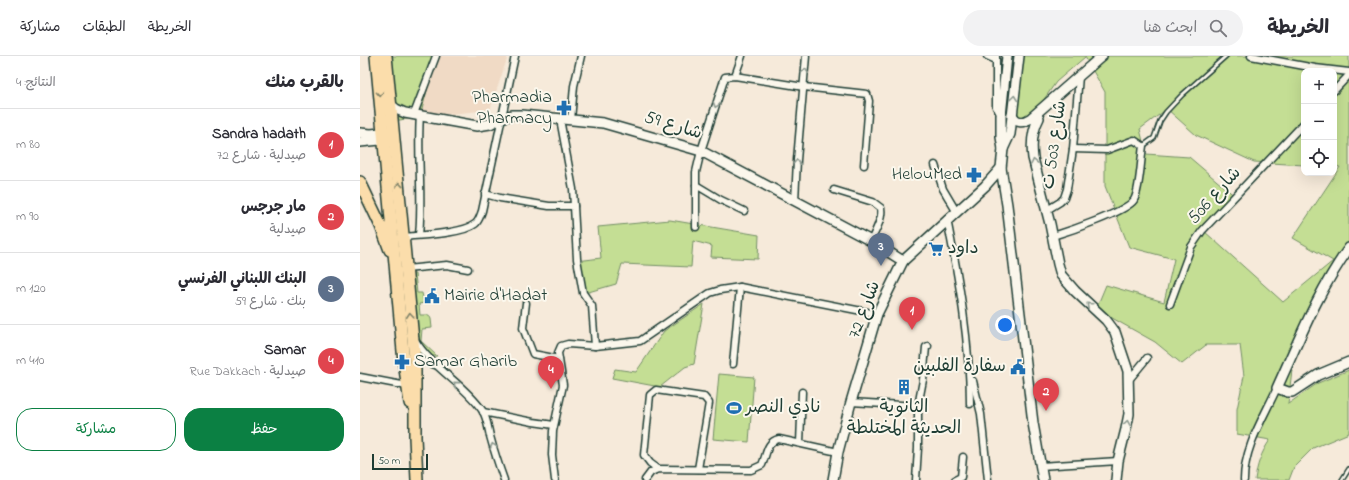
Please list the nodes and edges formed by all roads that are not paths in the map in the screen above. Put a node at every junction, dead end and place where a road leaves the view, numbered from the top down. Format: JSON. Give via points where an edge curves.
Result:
{"nodes":[{"id":1,"x":376,"y":56,"type":"edge"},
{"id":2,"x":386,"y":56,"type":"edge"},
{"id":3,"x":436,"y":56,"type":"edge"},
{"id":4,"x":514,"y":56,"type":"edge"},
{"id":5,"x":581,"y":56,"type":"edge"},
{"id":6,"x":742,"y":56,"type":"edge"},
{"id":7,"x":806,"y":56,"type":"edge"},
{"id":8,"x":987,"y":56,"type":"edge"},
{"id":9,"x":1007,"y":56,"type":"edge"},
{"id":10,"x":1019,"y":56,"type":"edge"},
{"id":11,"x":1102,"y":56,"type":"edge"},
{"id":12,"x":1226,"y":56,"type":"edge"},
{"id":13,"x":1251,"y":56,"type":"edge"},
{"id":14,"x":996,"y":58,"type":"edge"},
{"id":15,"x":1349,"y":74,"type":"edge"},
{"id":16,"x":735,"y":76,"type":"junction"},
{"id":17,"x":1079,"y":76,"type":"junction"},
{"id":18,"x":804,"y":87,"type":"junction"},
{"id":19,"x":1337,"y":88,"type":"edge"},
{"id":20,"x":1050,"y":102,"type":"junction"},
{"id":21,"x":390,"y":104,"type":"junction"},
{"id":22,"x":415,"y":114,"type":"junction"},
{"id":23,"x":1012,"y":115,"type":"junction"},
{"id":24,"x":1001,"y":116,"type":"junction"},
{"id":25,"x":501,"y":118,"type":"junction"},
{"id":26,"x":1039,"y":118,"type":"junction"},
{"id":27,"x":560,"y":119,"type":"junction"},
{"id":28,"x":571,"y":120,"type":"junction"},
{"id":29,"x":1301,"y":126,"type":"edge"},
{"id":30,"x":389,"y":133,"type":"junction"},
{"id":31,"x":360,"y":134,"type":"edge"},
{"id":32,"x":1010,"y":134,"type":"junction"},
{"id":33,"x":360,"y":142,"type":"edge"},
{"id":34,"x":1143,"y":146,"type":"junction"},
{"id":35,"x":1003,"y":149,"type":"junction"},
{"id":36,"x":1073,"y":149,"type":"junction"},
{"id":37,"x":701,"y":151,"type":"junction"},
{"id":38,"x":935,"y":164,"type":"dead end"},
{"id":39,"x":864,"y":165,"type":"dead end"},
{"id":40,"x":1001,"y":168,"type":"junction"},
{"id":41,"x":360,"y":182,"type":"edge"},
{"id":42,"x":696,"y":185,"type":"junction"},
{"id":43,"x":985,"y":186,"type":"junction"},
{"id":44,"x":834,"y":190,"type":"dead end"},
{"id":45,"x":485,"y":194,"type":"junction"},
{"id":46,"x":1005,"y":195,"type":"junction"},
{"id":47,"x":795,"y":200,"type":"junction"},
{"id":48,"x":574,"y":206,"type":"junction"},
{"id":49,"x":1047,"y":210,"type":"junction"},
{"id":50,"x":744,"y":211,"type":"dead end"},
{"id":51,"x":956,"y":212,"type":"junction"},
{"id":52,"x":947,"y":219,"type":"junction"},
{"id":53,"x":696,"y":227,"type":"dead end"},
{"id":54,"x":419,"y":236,"type":"junction"},
{"id":55,"x":1053,"y":236,"type":"junction"},
{"id":56,"x":404,"y":237,"type":"junction"},
{"id":57,"x":871,"y":240,"type":"junction"},
{"id":58,"x":1349,"y":248,"type":"edge"},
{"id":59,"x":903,"y":261,"type":"junction"},
{"id":60,"x":401,"y":269,"type":"junction"},
{"id":61,"x":468,"y":269,"type":"dead end"},
{"id":62,"x":740,"y":287,"type":"junction"},
{"id":63,"x":526,"y":303,"type":"dead end"},
{"id":64,"x":1170,"y":304,"type":"dead end"},
{"id":65,"x":877,"y":314,"type":"junction"},
{"id":66,"x":412,"y":335,"type":"junction"},
{"id":67,"x":595,"y":346,"type":"junction"},
{"id":68,"x":928,"y":346,"type":"dead end"},
{"id":69,"x":1147,"y":358,"type":"dead end"},
{"id":70,"x":559,"y":359,"type":"junction"},
{"id":71,"x":409,"y":362,"type":"junction"},
{"id":72,"x":1349,"y":362,"type":"edge"},
{"id":73,"x":733,"y":364,"type":"dead end"},
{"id":74,"x":435,"y":365,"type":"junction"},
{"id":75,"x":970,"y":369,"type":"junction"},
{"id":76,"x":360,"y":377,"type":"edge"},
{"id":77,"x":1128,"y":381,"type":"junction"},
{"id":78,"x":407,"y":386,"type":"junction"},
{"id":79,"x":1277,"y":388,"type":"junction"},
{"id":80,"x":802,"y":392,"type":"dead end"},
{"id":81,"x":851,"y":402,"type":"junction"},
{"id":82,"x":970,"y":404,"type":"dead end"},
{"id":83,"x":918,"y":406,"type":"junction"},
{"id":84,"x":483,"y":412,"type":"junction"},
{"id":85,"x":554,"y":425,"type":"junction"},
{"id":86,"x":415,"y":437,"type":"junction"},
{"id":87,"x":800,"y":443,"type":"junction"},
{"id":88,"x":838,"y":452,"type":"junction"},
{"id":89,"x":963,"y":457,"type":"dead end"},
{"id":90,"x":1118,"y":461,"type":"junction"},
{"id":91,"x":720,"y":462,"type":"dead end"},
{"id":92,"x":1040,"y":466,"type":"junction"},
{"id":93,"x":658,"y":469,"type":"junction"},
{"id":94,"x":698,"y":469,"type":"junction"},
{"id":95,"x":1349,"y":469,"type":"edge"},
{"id":96,"x":720,"y":470,"type":"junction"},
{"id":97,"x":417,"y":480,"type":"edge"},
{"id":98,"x":504,"y":480,"type":"edge"},
{"id":99,"x":554,"y":480,"type":"edge"},
{"id":100,"x":645,"y":480,"type":"edge"},
{"id":101,"x":834,"y":480,"type":"edge"},
{"id":102,"x":916,"y":480,"type":"edge"},
{"id":103,"x":955,"y":480,"type":"edge"},
{"id":104,"x":988,"y":480,"type":"edge"},
{"id":105,"x":1043,"y":480,"type":"edge"},
{"id":106,"x":1116,"y":480,"type":"edge"},
{"id":107,"x":1244,"y":480,"type":"edge"},
{"id":108,"x":1342,"y":480,"type":"edge"}],
"edges":[{"from":1,"to":30,"type":"highway","one_way":true},
{"from":2,"to":21,"type":"highway"},
{"from":3,"to":22,"type":"street"},
{"from":4,"to":25,"type":"street"},
{"from":5,"to":28,"type":"street","via":[[574,86]]},
{"from":6,"to":16,"type":"street"},
{"from":18,"to":7,"type":"street","one_way":true},
{"from":8,"to":14,"type":"street"},
{"from":9,"to":24,"type":"street"},
{"from":23,"to":10,"type":"street","one_way":true},
{"from":11,"to":17,"type":"street"},
{"from":12,"to":34,"type":"lane","via":[[1182,95],[1163,116],[1154,138]]},
{"from":13,"to":15,"type":"street"},
{"from":14,"to":24,"type":"street","via":[[996,101]]},
{"from":15,"to":19,"type":"street"},
{"from":16,"to":18,"type":"street"},
{"from":16,"to":37,"type":"street","one_way":true,"via":[[725,77]]},
{"from":17,"to":20,"type":"street"},
{"from":17,"to":36,"type":"street","name":"شارع 503 ت"},
{"from":18,"to":39,"type":"street","via":[[867,94],[870,101]]},
{"from":47,"to":18,"type":"street","one_way":true,"via":[[796,160]]},
{"from":20,"to":23,"type":"street","via":[[1026,121],[1017,122]]},
{"from":20,"to":26,"type":"street"},
{"from":21,"to":22,"type":"street","name":"شارع 59","via":[[405,113]]},
{"from":21,"to":30,"type":"highway"},
{"from":22,"to":25,"type":"street","name":"شارع 59","via":[[477,126],[490,124]]},
{"from":22,"to":30,"type":"street","via":[[398,119]]},
{"from":22,"to":54,"type":"street","via":[[419,134]]},
{"from":23,"to":32,"type":"street"},
{"from":24,"to":35,"type":"street"},
{"from":25,"to":27,"type":"street","name":"شارع 59","via":[[522,115]]},
{"from":25,"to":45,"type":"street"},
{"from":26,"to":32,"type":"street"},
{"from":49,"to":26,"type":"street","one_way":true,"via":[[1032,148],[1033,131]]},
{"from":27,"to":28,"type":"street","name":"شارع 59"},
{"from":27,"to":48,"type":"street"},
{"from":28,"to":37,"type":"street","name":"شارع 59","via":[[603,123]]},
{"from":29,"to":64,"type":"street","name":"شارع 506","via":[[1202,231],[1191,247]]},
{"from":30,"to":31,"type":"street"},
{"from":30,"to":33,"type":"street"},
{"from":56,"to":30,"type":"highway","one_way":true},
{"from":30,"to":60,"type":"highway"},
{"from":32,"to":35,"type":"street"},
{"from":34,"to":36,"type":"street","via":[[1134,140],[1107,150]]},
{"from":34,"to":55,"type":"street","via":[[1134,200],[1126,208]]},
{"from":35,"to":40,"type":"street"},
{"from":36,"to":49,"type":"street","name":"شارع 503 ت","via":[[1064,198]]},
{"from":37,"to":42,"type":"street"},
{"from":37,"to":47,"type":"street","name":"شارع 59"},
{"from":38,"to":51,"type":"street","via":[[943,189]]},
{"from":40,"to":43,"type":"street","name":"شارع 72"},
{"from":40,"to":46,"type":"street"},
{"from":41,"to":60,"type":"highway"},
{"from":42,"to":50,"type":"street"},
{"from":42,"to":53,"type":"street"},
{"from":43,"to":46,"type":"street","via":[[997,186]]},
{"from":43,"to":51,"type":"street","name":"شارع 72"},
{"from":44,"to":57,"type":"street","via":[[873,202],[881,208],[880,220]]},
{"from":45,"to":48,"type":"street","via":[[549,206]]},
{"from":45,"to":54,"type":"street","via":[[480,217],[471,226]]},
{"from":46,"to":92,"type":"street"},
{"from":47,"to":57,"type":"street","name":"شارع 59"},
{"from":48,"to":67,"type":"street","via":[[577,259],[583,293],[592,306]]},
{"from":49,"to":55,"type":"street"},
{"from":51,"to":52,"type":"street","name":"شارع 72"},
{"from":52,"to":59,"type":"street","name":"شارع 72"},
{"from":52,"to":75,"type":"street"},
{"from":54,"to":56,"type":"street"},
{"from":77,"to":55,"type":"street","one_way":true,"via":[[1128,371],[1114,332],[1106,320],[1074,292],[1061,275]]},
{"from":56,"to":60,"type":"highway"},
{"from":57,"to":59,"type":"street","name":"شارع 59"},
{"from":58,"to":79,"type":"street","via":[[1320,295]]},
{"from":59,"to":65,"type":"street","name":"شارع 72"},
{"from":60,"to":61,"type":"street","via":[[447,265]]},
{"from":66,"to":60,"type":"highway","one_way":true},
{"from":60,"to":71,"type":"highway"},
{"from":62,"to":65,"type":"street"},
{"from":62,"to":67,"type":"street","via":[[710,294],[640,341]]},
{"from":62,"to":73,"type":"street"},
{"from":63,"to":70,"type":"street","via":[[523,328],[533,354]]},
{"from":65,"to":81,"type":"street","name":"شارع 72"},
{"from":66,"to":71,"type":"highway"},
{"from":66,"to":74,"type":"street"},
{"from":67,"to":70,"type":"street","via":[[561,346]]},
{"from":68,"to":83,"type":"street"},
{"from":69,"to":77,"type":"street"},
{"from":70,"to":85,"type":"street","via":[[563,385]]},
{"from":71,"to":74,"type":"street"},
{"from":71,"to":78,"type":"highway"},
{"from":71,"to":86,"type":"highway"},
{"from":72,"to":79,"type":"street","via":[[1318,376],[1292,392]]},
{"from":84,"to":74,"type":"street","one_way":true,"via":[[467,392]]},
{"from":75,"to":82,"type":"street"},
{"from":75,"to":104,"type":"street","via":[[981,414]]},
{"from":76,"to":78,"type":"street"},
{"from":90,"to":77,"type":"street","one_way":true,"via":[[1129,414]]},
{"from":78,"to":86,"type":"highway"},
{"from":79,"to":107,"type":"street","via":[[1251,442],[1244,468]]},
{"from":80,"to":87,"type":"street"},
{"from":81,"to":83,"type":"street"},
{"from":81,"to":88,"type":"street","name":"شارع 72"},
{"from":83,"to":102,"type":"street"},
{"from":84,"to":85,"type":"street"},
{"from":98,"to":84,"type":"street","one_way":true},
{"from":85,"to":99,"type":"street"},
{"from":86,"to":97,"type":"highway"},
{"from":87,"to":88,"type":"street"},
{"from":87,"to":96,"type":"street","via":[[779,439],[773,441],[763,464],[757,469]]},
{"from":88,"to":101,"type":"street","name":"شارع 72"},
{"from":89,"to":103,"type":"street","via":[[961,477]]},
{"from":90,"to":92,"type":"street"},
{"from":90,"to":106,"type":"street"},
{"from":91,"to":96,"type":"street"},
{"from":92,"to":105,"type":"street"},
{"from":93,"to":94,"type":"street"},
{"from":93,"to":94,"type":"street","via":[[644,455],[650,396],[656,390],[704,397],[708,403]]},
{"from":93,"to":100,"type":"street","via":[[651,472]]},
{"from":94,"to":96,"type":"street"},
{"from":95,"to":108,"type":"lane"}]}
